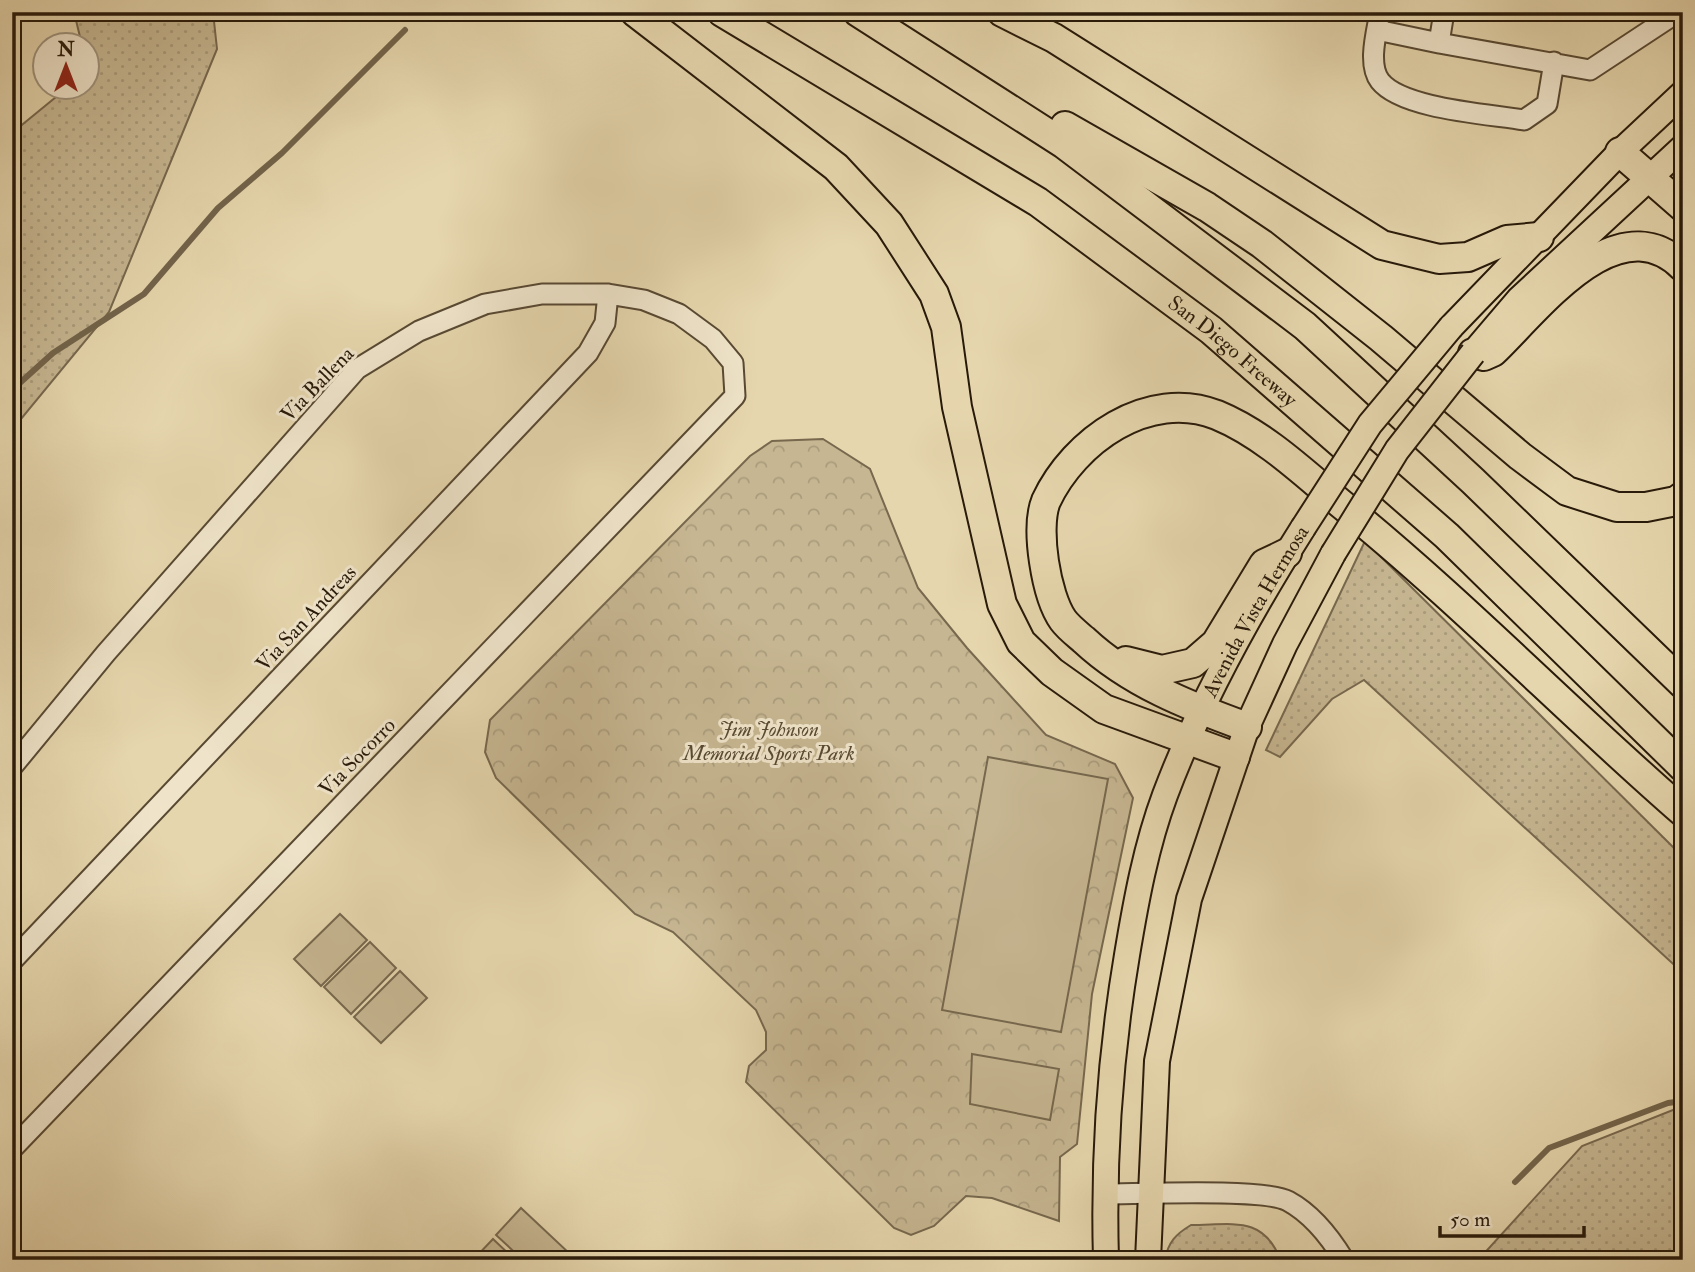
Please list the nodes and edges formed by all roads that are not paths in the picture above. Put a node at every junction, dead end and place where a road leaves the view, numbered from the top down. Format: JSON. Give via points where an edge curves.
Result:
{"nodes":[{"id":1,"x":635,"y":12,"type":"edge"},
{"id":2,"x":722,"y":12,"type":"edge"},
{"id":3,"x":858,"y":12,"type":"edge"},
{"id":4,"x":1002,"y":12,"type":"edge"},
{"id":5,"x":1444,"y":12,"type":"edge"},
{"id":6,"x":1678,"y":12,"type":"edge"},
{"id":7,"x":1379,"y":21,"type":"edge"},
{"id":8,"x":1439,"y":43,"type":"junction"},
{"id":9,"x":913,"y":45,"type":"junction"},
{"id":10,"x":1555,"y":62,"type":"junction"},
{"id":11,"x":1683,"y":93,"type":"edge"},
{"id":12,"x":1683,"y":147,"type":"edge"},
{"id":13,"x":1619,"y":152,"type":"junction"},
{"id":14,"x":1649,"y":177,"type":"junction"},
{"id":15,"x":1683,"y":207,"type":"edge"},
{"id":16,"x":1539,"y":237,"type":"junction"},
{"id":17,"x":1683,"y":267,"type":"edge"},
{"id":18,"x":608,"y":294,"type":"junction"},
{"id":19,"x":1473,"y":353,"type":"junction"},
{"id":20,"x":735,"y":396,"type":"joint"},
{"id":21,"x":1683,"y":496,"type":"edge"},
{"id":22,"x":1287,"y":553,"type":"junction"},
{"id":23,"x":1105,"y":659,"type":"junction"},
{"id":24,"x":1683,"y":684,"type":"edge"},
{"id":25,"x":1202,"y":711,"type":"junction"},
{"id":26,"x":1247,"y":727,"type":"junction"},
{"id":27,"x":1188,"y":741,"type":"junction"},
{"id":28,"x":1235,"y":757,"type":"junction"},
{"id":29,"x":12,"y":767,"type":"edge"},
{"id":30,"x":1683,"y":767,"type":"edge"},
{"id":31,"x":1683,"y":812,"type":"edge"},
{"id":32,"x":12,"y":961,"type":"edge"},
{"id":33,"x":12,"y":1149,"type":"edge"},
{"id":34,"x":1104,"y":1194,"type":"junction"},
{"id":35,"x":1149,"y":1194,"type":"junction"},
{"id":36,"x":1106,"y":1260,"type":"edge"},
{"id":37,"x":1148,"y":1260,"type":"edge"},
{"id":38,"x":1344,"y":1260,"type":"edge"}],
"edges":[{"from":1,"to":27,"type":"highway","via":[[836,167],[889,224],[934,294],[946,327],[957,407],[999,591],[1021,642],[1052,672],[1104,709]]},
{"from":2,"to":30,"type":"highway","name":"San Diego Freeway","via":[[1038,202],[1211,330],[1447,536]]},
{"from":3,"to":9,"type":"highway"},
{"from":4,"to":16,"type":"highway","via":[[1054,38],[1382,245],[1439,259],[1468,257],[1507,240]]},
{"from":5,"to":8,"type":"street"},
{"from":6,"to":10,"type":"street","via":[[1590,70]]},
{"from":7,"to":8,"type":"street"},
{"from":7,"to":10,"type":"street","via":[[1374,60],[1380,81],[1411,101],[1524,120],[1547,104]]},
{"from":8,"to":10,"type":"street"},
{"from":9,"to":21,"type":"highway","via":[[1207,207],[1262,244],[1567,491],[1617,507],[1646,507]]},
{"from":9,"to":24,"type":"highway","via":[[1064,144],[1305,326]]},
{"from":11,"to":13,"type":"main road","name":"Avenida Vista Hermosa"},
{"from":12,"to":14,"type":"main road","name":"Avenida Vista Hermosa"},
{"from":13,"to":14,"type":"highway"},
{"from":13,"to":16,"type":"main road","name":"Avenida Vista Hermosa"},
{"from":14,"to":15,"type":"highway"},
{"from":14,"to":19,"type":"main road","name":"Avenida Vista Hermosa","via":[[1519,299]]},
{"from":16,"to":22,"type":"main road","name":"Avenida Vista Hermosa","bridge":true,"via":[[1451,327],[1370,424]]},
{"from":17,"to":19,"type":"highway","via":[[1661,251],[1636,246],[1612,250],[1588,262],[1493,352],[1484,356]]},
{"from":18,"to":20,"type":"street","name":"Via Ballena","via":[[644,299],[679,314],[713,339],[733,363]]},
{"from":18,"to":29,"type":"street","name":"Via Ballena","via":[[542,294],[485,304],[419,331],[357,369],[106,653]]},
{"from":18,"to":32,"type":"street","name":"Via San Andreas","via":[[605,323],[588,353]]},
{"from":19,"to":26,"type":"main road","name":"Avenida Vista Hermosa","bridge":true,"via":[[1397,450],[1333,554],[1284,644]]},
{"from":20,"to":33,"type":"street","name":"Via Socorro"},
{"from":22,"to":23,"type":"highway","via":[[1264,564],[1216,643],[1193,663],[1162,670]]},
{"from":22,"to":25,"type":"main road","name":"Avenida Vista Hermosa"},
{"from":23,"to":25,"type":"highway"},
{"from":23,"to":31,"type":"highway","via":[[1062,619],[1058,609],[1042,566],[1045,504],[1071,459],[1126,418],[1172,407],[1216,415],[1270,445],[1387,541]]},
{"from":25,"to":26,"type":"highway"},
{"from":25,"to":27,"type":"main road","name":"Avenida Vista Hermosa"},
{"from":26,"to":28,"type":"main road","name":"Avenida Vista Hermosa"},
{"from":27,"to":28,"type":"highway"},
{"from":27,"to":34,"type":"main road","name":"Avenida Vista Hermosa","via":[[1164,797],[1134,910],[1114,1032]]},
{"from":28,"to":35,"type":"main road","name":"Avenida Vista Hermosa","via":[[1189,899],[1162,1034]]},
{"from":34,"to":35,"type":"street"},
{"from":34,"to":36,"type":"main road","name":"Avenida Vista Hermosa"},
{"from":35,"to":37,"type":"main road","name":"Avenida Vista Hermosa"},
{"from":35,"to":38,"type":"street","via":[[1259,1195],[1286,1200],[1312,1218]]}]}
